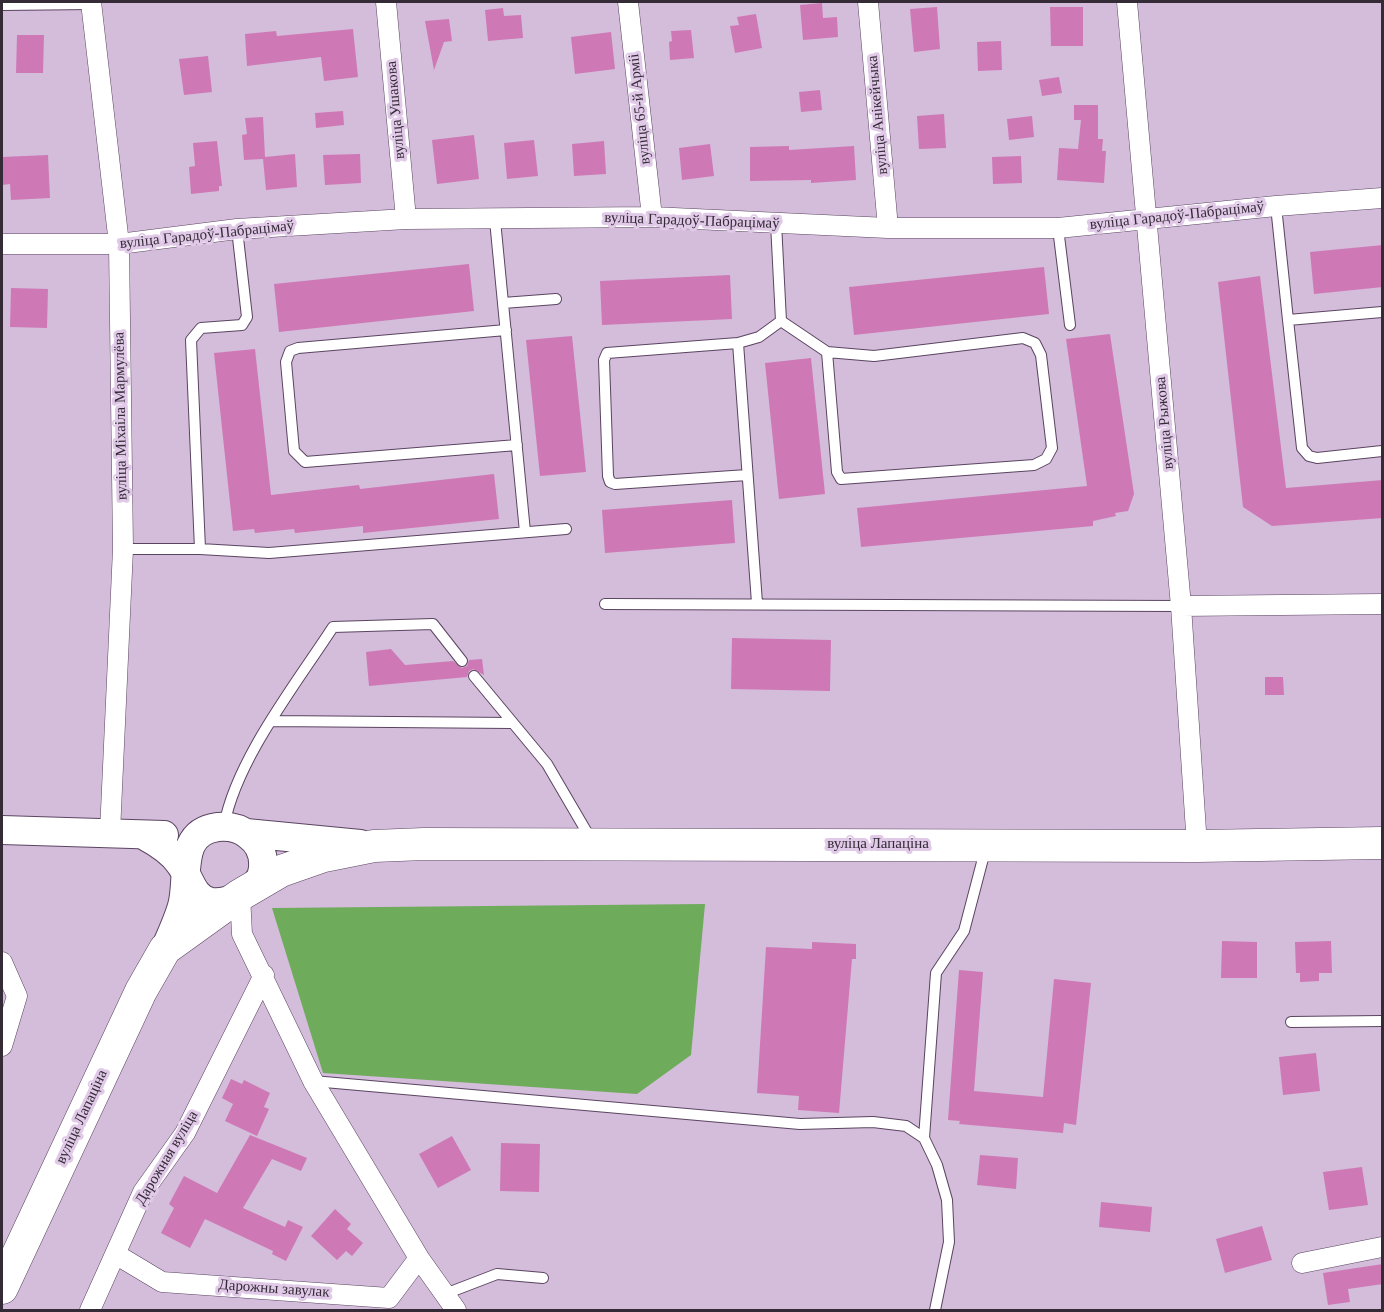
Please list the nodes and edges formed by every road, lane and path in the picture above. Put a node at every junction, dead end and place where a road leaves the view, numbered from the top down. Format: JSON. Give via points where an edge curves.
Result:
{"nodes":[{"id":1,"x":386,"y":2,"type":"edge"},
{"id":2,"x":628,"y":2,"type":"edge"},
{"id":3,"x":868,"y":2,"type":"edge"},
{"id":4,"x":1126,"y":2,"type":"edge"},
{"id":5,"x":91,"y":3,"type":"edge"},
{"id":6,"x":2,"y":5,"type":"edge"},
{"id":7,"x":1383,"y":198,"type":"edge"},
{"id":8,"x":1276,"y":206,"type":"junction"},
{"id":9,"x":652,"y":217,"type":"junction"},
{"id":10,"x":406,"y":219,"type":"junction"},
{"id":11,"x":1146,"y":219,"type":"junction"},
{"id":12,"x":495,"y":220,"type":"junction"},
{"id":13,"x":776,"y":223,"type":"junction"},
{"id":14,"x":888,"y":228,"type":"junction"},
{"id":15,"x":1058,"y":228,"type":"junction"},
{"id":16,"x":237,"y":229,"type":"junction"},
{"id":17,"x":2,"y":244,"type":"edge"},
{"id":18,"x":119,"y":244,"type":"junction"},
{"id":19,"x":556,"y":299,"type":"dead end"},
{"id":20,"x":503,"y":303,"type":"junction"},
{"id":21,"x":1383,"y":312,"type":"edge"},
{"id":22,"x":1288,"y":320,"type":"junction"},
{"id":23,"x":781,"y":321,"type":"junction"},
{"id":24,"x":1070,"y":325,"type":"dead end"},
{"id":25,"x":506,"y":330,"type":"junction"},
{"id":26,"x":738,"y":343,"type":"junction"},
{"id":27,"x":827,"y":352,"type":"junction"},
{"id":28,"x":517,"y":445,"type":"junction"},
{"id":29,"x":1383,"y":451,"type":"edge"},
{"id":30,"x":747,"y":475,"type":"junction"},
{"id":31,"x":566,"y":529,"type":"dead end"},
{"id":32,"x":525,"y":532,"type":"junction"},
{"id":33,"x":123,"y":549,"type":"junction"},
{"id":34,"x":200,"y":549,"type":"junction"},
{"id":35,"x":757,"y":603,"type":"junction"},
{"id":36,"x":605,"y":604,"type":"dead end"},
{"id":37,"x":1383,"y":604,"type":"edge"},
{"id":38,"x":1182,"y":606,"type":"junction"},
{"id":39,"x":462,"y":661,"type":"dead end"},
{"id":40,"x":474,"y":676,"type":"dead end"},
{"id":41,"x":272,"y":721,"type":"junction"},
{"id":42,"x":512,"y":723,"type":"junction"},
{"id":43,"x":2,"y":830,"type":"edge"},
{"id":44,"x":223,"y":831,"type":"junction"},
{"id":45,"x":110,"y":832,"type":"junction"},
{"id":46,"x":145,"y":836,"type":"junction"},
{"id":47,"x":1383,"y":843,"type":"edge"},
{"id":48,"x":594,"y":844,"type":"junction"},
{"id":49,"x":987,"y":844,"type":"junction"},
{"id":50,"x":374,"y":846,"type":"junction"},
{"id":51,"x":1197,"y":846,"type":"junction"},
{"id":52,"x":186,"y":873,"type":"junction"},
{"id":53,"x":240,"y":895,"type":"junction"},
{"id":54,"x":165,"y":949,"type":"junction"},
{"id":55,"x":2,"y":962,"type":"edge"},
{"id":56,"x":264,"y":975,"type":"junction"},
{"id":57,"x":1383,"y":1021,"type":"edge"},
{"id":58,"x":1291,"y":1022,"type":"dead end"},
{"id":59,"x":2,"y":1046,"type":"edge"},
{"id":60,"x":314,"y":1081,"type":"junction"},
{"id":61,"x":924,"y":1138,"type":"junction"},
{"id":62,"x":1383,"y":1247,"type":"edge"},
{"id":63,"x":117,"y":1255,"type":"junction"},
{"id":64,"x":419,"y":1258,"type":"junction"},
{"id":65,"x":1302,"y":1263,"type":"dead end"},
{"id":66,"x":543,"y":1278,"type":"dead end"},
{"id":67,"x":2,"y":1288,"type":"edge"},
{"id":68,"x":445,"y":1294,"type":"junction"},
{"id":69,"x":90,"y":1311,"type":"edge"},
{"id":70,"x":456,"y":1311,"type":"edge"},
{"id":71,"x":935,"y":1311,"type":"edge"}],
"edges":[{"from":1,"to":10,"type":"street","name":"вуліца Ушакова"},
{"from":2,"to":9,"type":"street","name":"вуліца 65-й Арміі"},
{"from":3,"to":14,"type":"street","name":"вуліца Анікейчыка"},
{"from":4,"to":11,"type":"street","name":"вуліца Рыжова"},
{"from":5,"to":6,"type":"lane"},
{"from":5,"to":18,"type":"street","name":"вуліца Міхаіла Мармулёва"},
{"from":7,"to":8,"type":"street","name":"вуліца Гарадоў-Пабрацімаў"},
{"from":8,"to":11,"type":"street","name":"вуліца Гарадоў-Пабрацімаў"},
{"from":8,"to":22,"type":"lane"},
{"from":9,"to":12,"type":"street","name":"вуліца Гарадоў-Пабрацімаў"},
{"from":9,"to":13,"type":"street","name":"вуліца Гарадоў-Пабрацімаў"},
{"from":10,"to":12,"type":"street","name":"вуліца Гарадоў-Пабрацімаў"},
{"from":10,"to":16,"type":"street","name":"вуліца Гарадоў-Пабрацімаў"},
{"from":11,"to":15,"type":"street","name":"вуліца Гарадоў-Пабрацімаў"},
{"from":11,"to":38,"type":"street","name":"вуліца Рыжова"},
{"from":12,"to":20,"type":"lane"},
{"from":13,"to":14,"type":"street","name":"вуліца Гарадоў-Пабрацімаў"},
{"from":13,"to":23,"type":"lane"},
{"from":14,"to":15,"type":"street","name":"вуліца Гарадоў-Пабрацімаў"},
{"from":15,"to":24,"type":"lane"},
{"from":16,"to":18,"type":"street","name":"вуліца Гарадоў-Пабрацімаў"},
{"from":16,"to":34,"type":"lane","via":[[247,317],[242,325],[201,328],[191,339]]},
{"from":17,"to":18,"type":"street","name":"вуліца Гарадоў-Пабрацімаў"},
{"from":18,"to":33,"type":"street","name":"вуліца Міхаіла Мармулёва"},
{"from":19,"to":20,"type":"lane"},
{"from":20,"to":25,"type":"lane"},
{"from":21,"to":22,"type":"lane"},
{"from":22,"to":29,"type":"lane","via":[[1302,448],[1308,456],[1317,458]]},
{"from":23,"to":26,"type":"lane","via":[[759,337]]},
{"from":23,"to":27,"type":"lane"},
{"from":25,"to":28,"type":"lane"},
{"from":25,"to":28,"type":"lane","via":[[290,351],[286,362],[294,451],[305,462]]},
{"from":26,"to":30,"type":"lane"},
{"from":26,"to":30,"type":"lane","via":[[607,353],[604,360],[608,476],[615,484]]},
{"from":27,"to":27,"type":"lane","via":[[837,472],[841,479],[1034,465],[1046,459],[1052,448],[1041,355],[1035,343],[1023,338],[874,356]]},
{"from":28,"to":32,"type":"lane"},
{"from":30,"to":35,"type":"lane"},
{"from":31,"to":32,"type":"lane"},
{"from":32,"to":34,"type":"lane","via":[[269,553]]},
{"from":33,"to":34,"type":"lane"},
{"from":33,"to":45,"type":"street","name":"вуліца Міхаіла Мармулёва"},
{"from":35,"to":36,"type":"lane"},
{"from":35,"to":38,"type":"lane"},
{"from":37,"to":38,"type":"street"},
{"from":38,"to":51,"type":"street","name":"вуліца Рыжова"},
{"from":39,"to":41,"type":"lane","via":[[433,624],[333,627]]},
{"from":40,"to":42,"type":"lane"},
{"from":41,"to":42,"type":"lane"},
{"from":41,"to":44,"type":"lane","via":[[228,803]]},
{"from":42,"to":48,"type":"lane","via":[[547,764]]},
{"from":43,"to":45,"type":"main road"},
{"from":44,"to":46,"type":"main road"},
{"from":44,"to":50,"type":"main road","name":"вуліца Лапаціна"},
{"from":44,"to":52,"type":"main road","name":"вуліца Лапаціна","via":[[187,853]]},
{"from":44,"to":53,"type":"main road","name":"вуліца Лапаціна","via":[[259,848],[264,868],[258,883]]},
{"from":45,"to":46,"type":"main road"},
{"from":46,"to":52,"type":"main road","via":[[176,859]]},
{"from":47,"to":51,"type":"main road","name":"вуліца Лапаціна"},
{"from":48,"to":49,"type":"main road","name":"вуліца Лапаціна"},
{"from":48,"to":50,"type":"main road","name":"вуліца Лапаціна"},
{"from":49,"to":51,"type":"main road","name":"вуліца Лапаціна"},
{"from":49,"to":61,"type":"lane","via":[[964,931],[936,973]]},
{"from":50,"to":53,"type":"main road","name":"вуліца Лапаціна","via":[[324,856],[281,871]]},
{"from":52,"to":53,"type":"main road","name":"вуліца Лапаціна","via":[[195,892],[210,902]]},
{"from":52,"to":54,"type":"main road","name":"вуліца Лапаціна","via":[[182,906]]},
{"from":53,"to":54,"type":"main road","name":"вуліца Лапаціна"},
{"from":53,"to":56,"type":"street","via":[[242,934]]},
{"from":54,"to":67,"type":"main road","name":"вуліца Лапаціна","via":[[141,991]]},
{"from":55,"to":59,"type":"street","via":[[17,996]]},
{"from":56,"to":60,"type":"street"},
{"from":56,"to":63,"type":"street","name":"Дарожная вуліца","via":[[185,1133],[143,1192]]},
{"from":57,"to":58,"type":"lane"},
{"from":60,"to":61,"type":"lane","via":[[800,1124],[873,1122],[906,1126]]},
{"from":60,"to":64,"type":"street"},
{"from":61,"to":71,"type":"lane","via":[[947,1200],[949,1242]]},
{"from":62,"to":65,"type":"street"},
{"from":63,"to":64,"type":"street","name":"Дарожны завулак","via":[[162,1282],[389,1298]]},
{"from":63,"to":69,"type":"street","name":"Дарожная вуліца"},
{"from":64,"to":68,"type":"street"},
{"from":66,"to":68,"type":"lane","via":[[497,1274]]},
{"from":68,"to":70,"type":"street"}]}
